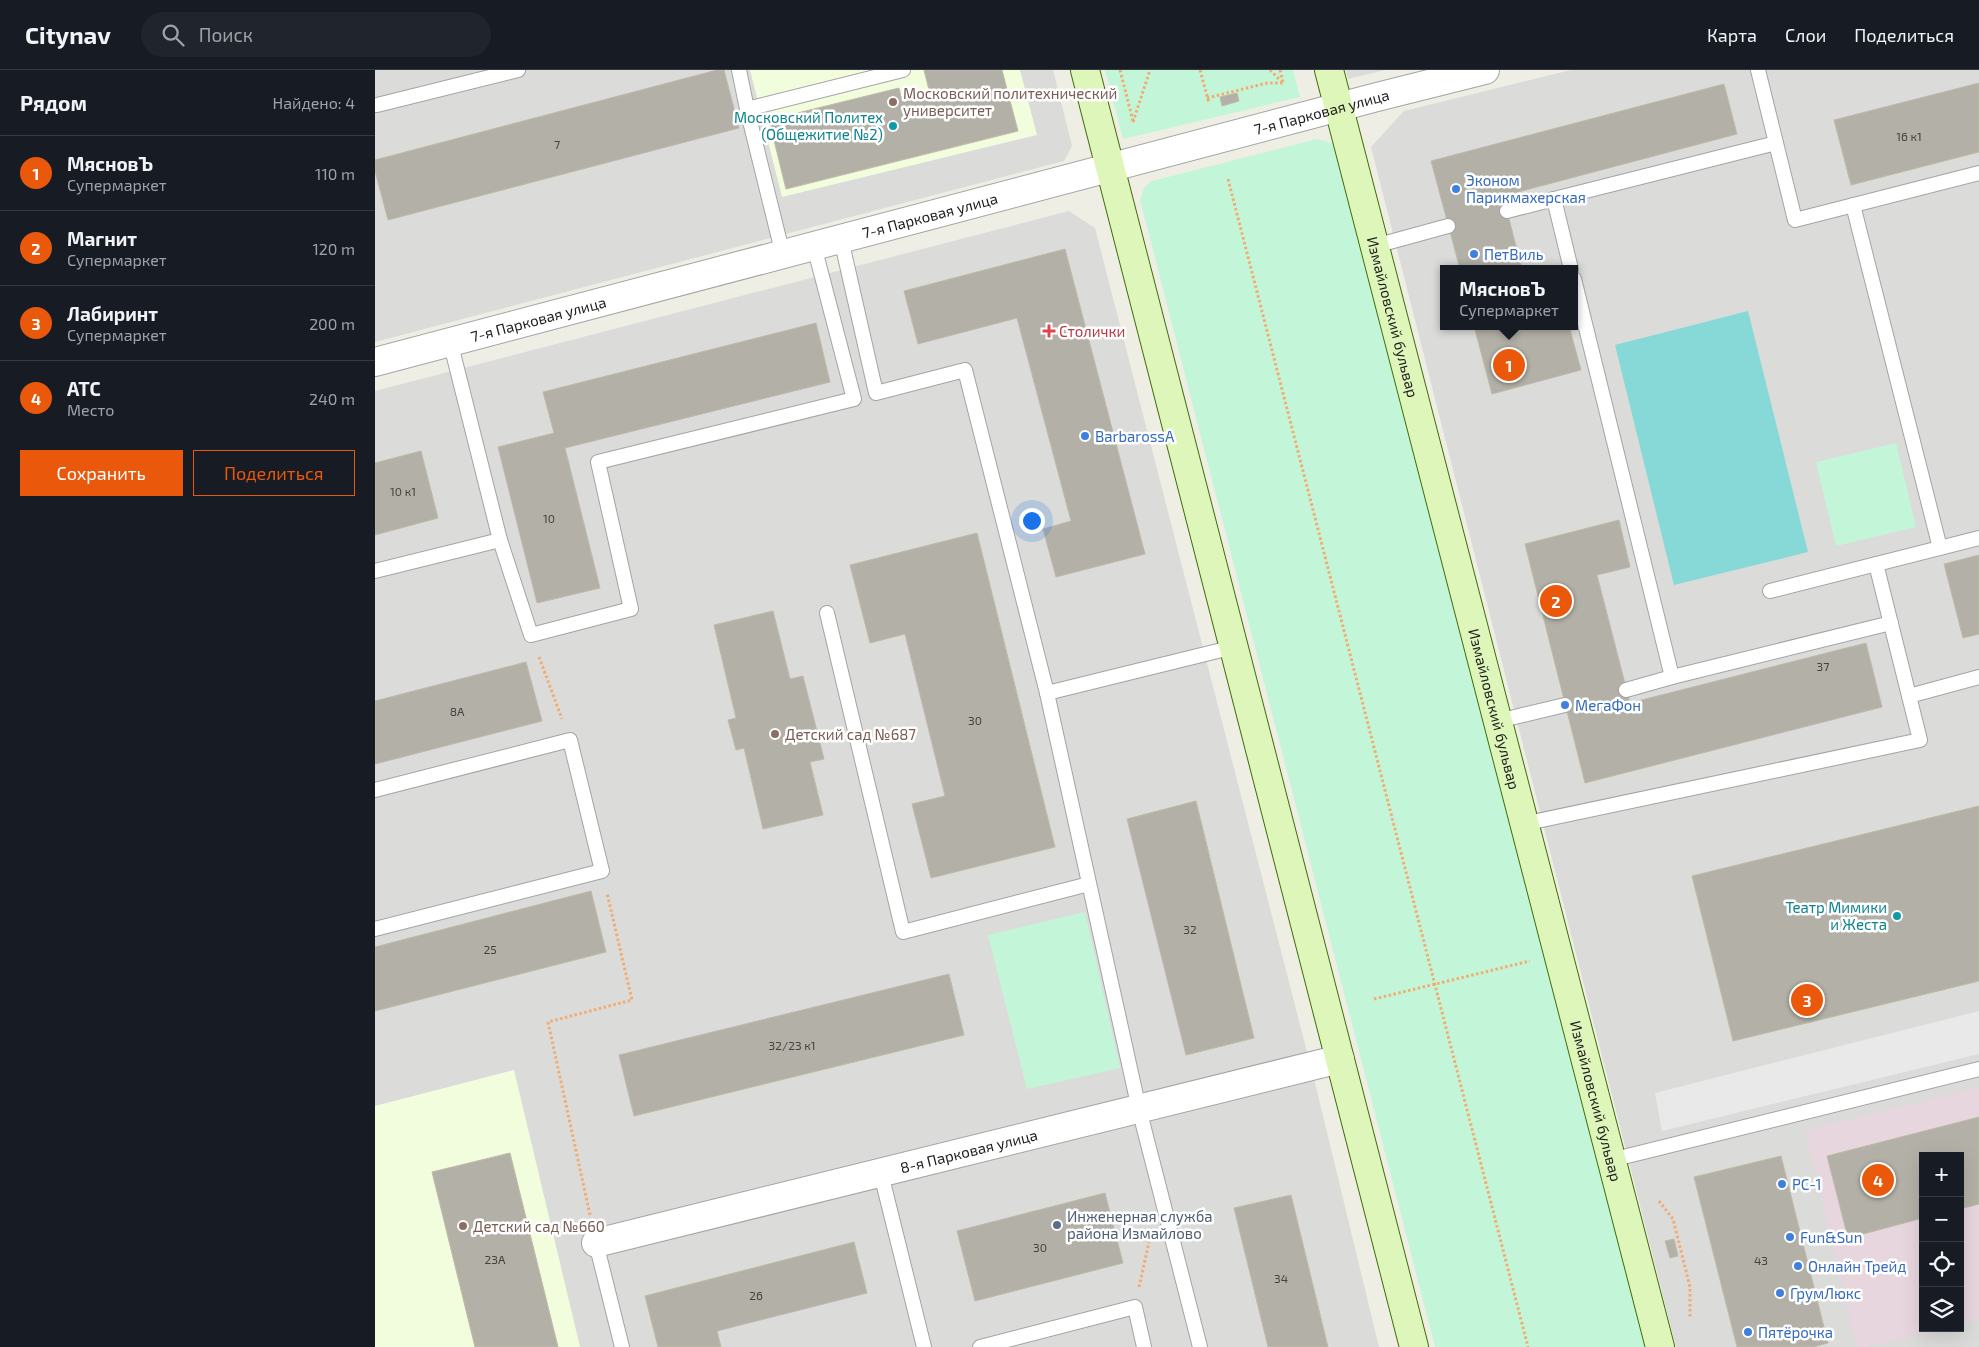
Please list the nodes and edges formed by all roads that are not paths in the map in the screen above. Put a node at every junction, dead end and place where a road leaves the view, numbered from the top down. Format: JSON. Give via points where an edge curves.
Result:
{"nodes":[{"id":1,"x":518,"y":70,"type":"edge"},
{"id":2,"x":739,"y":70,"type":"edge"},
{"id":3,"x":903,"y":70,"type":"edge"},
{"id":4,"x":1085,"y":70,"type":"edge"},
{"id":5,"x":1329,"y":70,"type":"edge"},
{"id":6,"x":1485,"y":70,"type":"edge"},
{"id":7,"x":1758,"y":70,"type":"edge"},
{"id":8,"x":377,"y":105,"type":"dead end"},
{"id":9,"x":1339,"y":107,"type":"junction"},
{"id":10,"x":747,"y":109,"type":"junction"},
{"id":11,"x":1776,"y":143,"type":"junction"},
{"id":12,"x":1110,"y":168,"type":"junction"},
{"id":13,"x":1979,"y":173,"type":"edge"},
{"id":14,"x":1554,"y":198,"type":"junction"},
{"id":15,"x":1853,"y":205,"type":"junction"},
{"id":16,"x":1507,"y":211,"type":"dead end"},
{"id":17,"x":1448,"y":226,"type":"dead end"},
{"id":18,"x":841,"y":239,"type":"junction"},
{"id":19,"x":814,"y":246,"type":"junction"},
{"id":20,"x":1375,"y":246,"type":"junction"},
{"id":21,"x":783,"y":255,"type":"junction"},
{"id":22,"x":1570,"y":265,"type":"edge"},
{"id":23,"x":1578,"y":295,"type":"edge"},
{"id":24,"x":450,"y":341,"type":"junction"},
{"id":25,"x":375,"y":362,"type":"edge"},
{"id":26,"x":1979,"y":538,"type":"edge"},
{"id":27,"x":500,"y":540,"type":"junction"},
{"id":28,"x":1940,"y":548,"type":"junction"},
{"id":29,"x":1876,"y":564,"type":"junction"},
{"id":30,"x":375,"y":571,"type":"edge"},
{"id":31,"x":1770,"y":591,"type":"dead end"},
{"id":32,"x":827,"y":614,"type":"dead end"},
{"id":33,"x":1891,"y":623,"type":"junction"},
{"id":34,"x":1233,"y":646,"type":"junction"},
{"id":35,"x":1672,"y":677,"type":"junction"},
{"id":36,"x":1979,"y":677,"type":"edge"},
{"id":37,"x":1626,"y":690,"type":"dead end"},
{"id":38,"x":1047,"y":693,"type":"junction"},
{"id":39,"x":1909,"y":696,"type":"junction"},
{"id":40,"x":1565,"y":705,"type":"dead end"},
{"id":41,"x":1498,"y":721,"type":"junction"},
{"id":42,"x":375,"y":790,"type":"edge"},
{"id":43,"x":1523,"y":824,"type":"junction"},
{"id":44,"x":1089,"y":884,"type":"junction"},
{"id":45,"x":375,"y":929,"type":"edge"},
{"id":46,"x":1340,"y":1059,"type":"junction"},
{"id":47,"x":1979,"y":1069,"type":"edge"},
{"id":48,"x":1139,"y":1109,"type":"junction"},
{"id":49,"x":1611,"y":1160,"type":"junction"},
{"id":50,"x":881,"y":1174,"type":"junction"},
{"id":51,"x":596,"y":1243,"type":"joint"},
{"id":52,"x":622,"y":1347,"type":"edge"},
{"id":53,"x":925,"y":1347,"type":"edge"},
{"id":54,"x":980,"y":1347,"type":"edge"},
{"id":55,"x":1144,"y":1347,"type":"edge"},
{"id":56,"x":1200,"y":1347,"type":"edge"},
{"id":57,"x":1415,"y":1347,"type":"edge"},
{"id":58,"x":1660,"y":1347,"type":"edge"}],
"edges":[{"from":1,"to":8,"type":"lane"},
{"from":2,"to":10,"type":"lane"},
{"from":3,"to":10,"type":"lane"},
{"from":4,"to":12,"type":"street"},
{"from":5,"to":9,"type":"street","name":"Измайловский бульвар"},
{"from":6,"to":9,"type":"street","name":"7-я Парковая улица"},
{"from":7,"to":11,"type":"lane"},
{"from":9,"to":12,"type":"street","name":"7-я Парковая улица"},
{"from":9,"to":20,"type":"street","name":"Измайловский бульвар"},
{"from":10,"to":21,"type":"lane"},
{"from":11,"to":14,"type":"lane"},
{"from":11,"to":15,"type":"lane","via":[[1795,220]]},
{"from":12,"to":18,"type":"street","name":"7-я Парковая улица"},
{"from":12,"to":34,"type":"street"},
{"from":13,"to":15,"type":"lane"},
{"from":14,"to":16,"type":"lane"},
{"from":14,"to":22,"type":"lane"},
{"from":15,"to":28,"type":"lane"},
{"from":17,"to":20,"type":"lane"},
{"from":18,"to":19,"type":"street","name":"7-я Парковая улица"},
{"from":18,"to":38,"type":"lane","via":[[876,393],[965,370]]},
{"from":19,"to":21,"type":"street","name":"7-я Парковая улица"},
{"from":19,"to":27,"type":"lane","via":[[854,399],[598,462],[631,609],[531,635]]},
{"from":20,"to":41,"type":"street","name":"Измайловский бульвар"},
{"from":21,"to":24,"type":"street","name":"7-я Парковая улица"},
{"from":23,"to":35,"type":"lane"},
{"from":24,"to":25,"type":"street","name":"7-я Парковая улица"},
{"from":24,"to":27,"type":"lane"},
{"from":26,"to":28,"type":"lane"},
{"from":27,"to":30,"type":"lane"},
{"from":28,"to":29,"type":"lane"},
{"from":29,"to":31,"type":"lane"},
{"from":29,"to":33,"type":"lane"},
{"from":32,"to":44,"type":"lane","via":[[903,932]]},
{"from":33,"to":35,"type":"lane"},
{"from":33,"to":39,"type":"lane"},
{"from":34,"to":38,"type":"lane"},
{"from":34,"to":46,"type":"street"},
{"from":35,"to":37,"type":"lane"},
{"from":36,"to":39,"type":"lane"},
{"from":38,"to":44,"type":"lane"},
{"from":39,"to":43,"type":"lane","via":[[1920,740]]},
{"from":40,"to":41,"type":"lane"},
{"from":41,"to":43,"type":"street","name":"Измайловский бульвар"},
{"from":42,"to":45,"type":"lane","via":[[570,740],[602,870]]},
{"from":43,"to":49,"type":"street","name":"Измайловский бульвар"},
{"from":44,"to":48,"type":"lane"},
{"from":46,"to":48,"type":"street","name":"8-я Парковая улица"},
{"from":46,"to":57,"type":"street"},
{"from":47,"to":49,"type":"lane"},
{"from":48,"to":50,"type":"street","name":"8-я Парковая улица"},
{"from":48,"to":56,"type":"lane"},
{"from":49,"to":58,"type":"street","name":"Измайловский бульвар"},
{"from":50,"to":51,"type":"street","name":"8-я Парковая улица"},
{"from":50,"to":53,"type":"lane"},
{"from":51,"to":52,"type":"lane"},
{"from":54,"to":55,"type":"lane","via":[[1135,1307]]}]}
